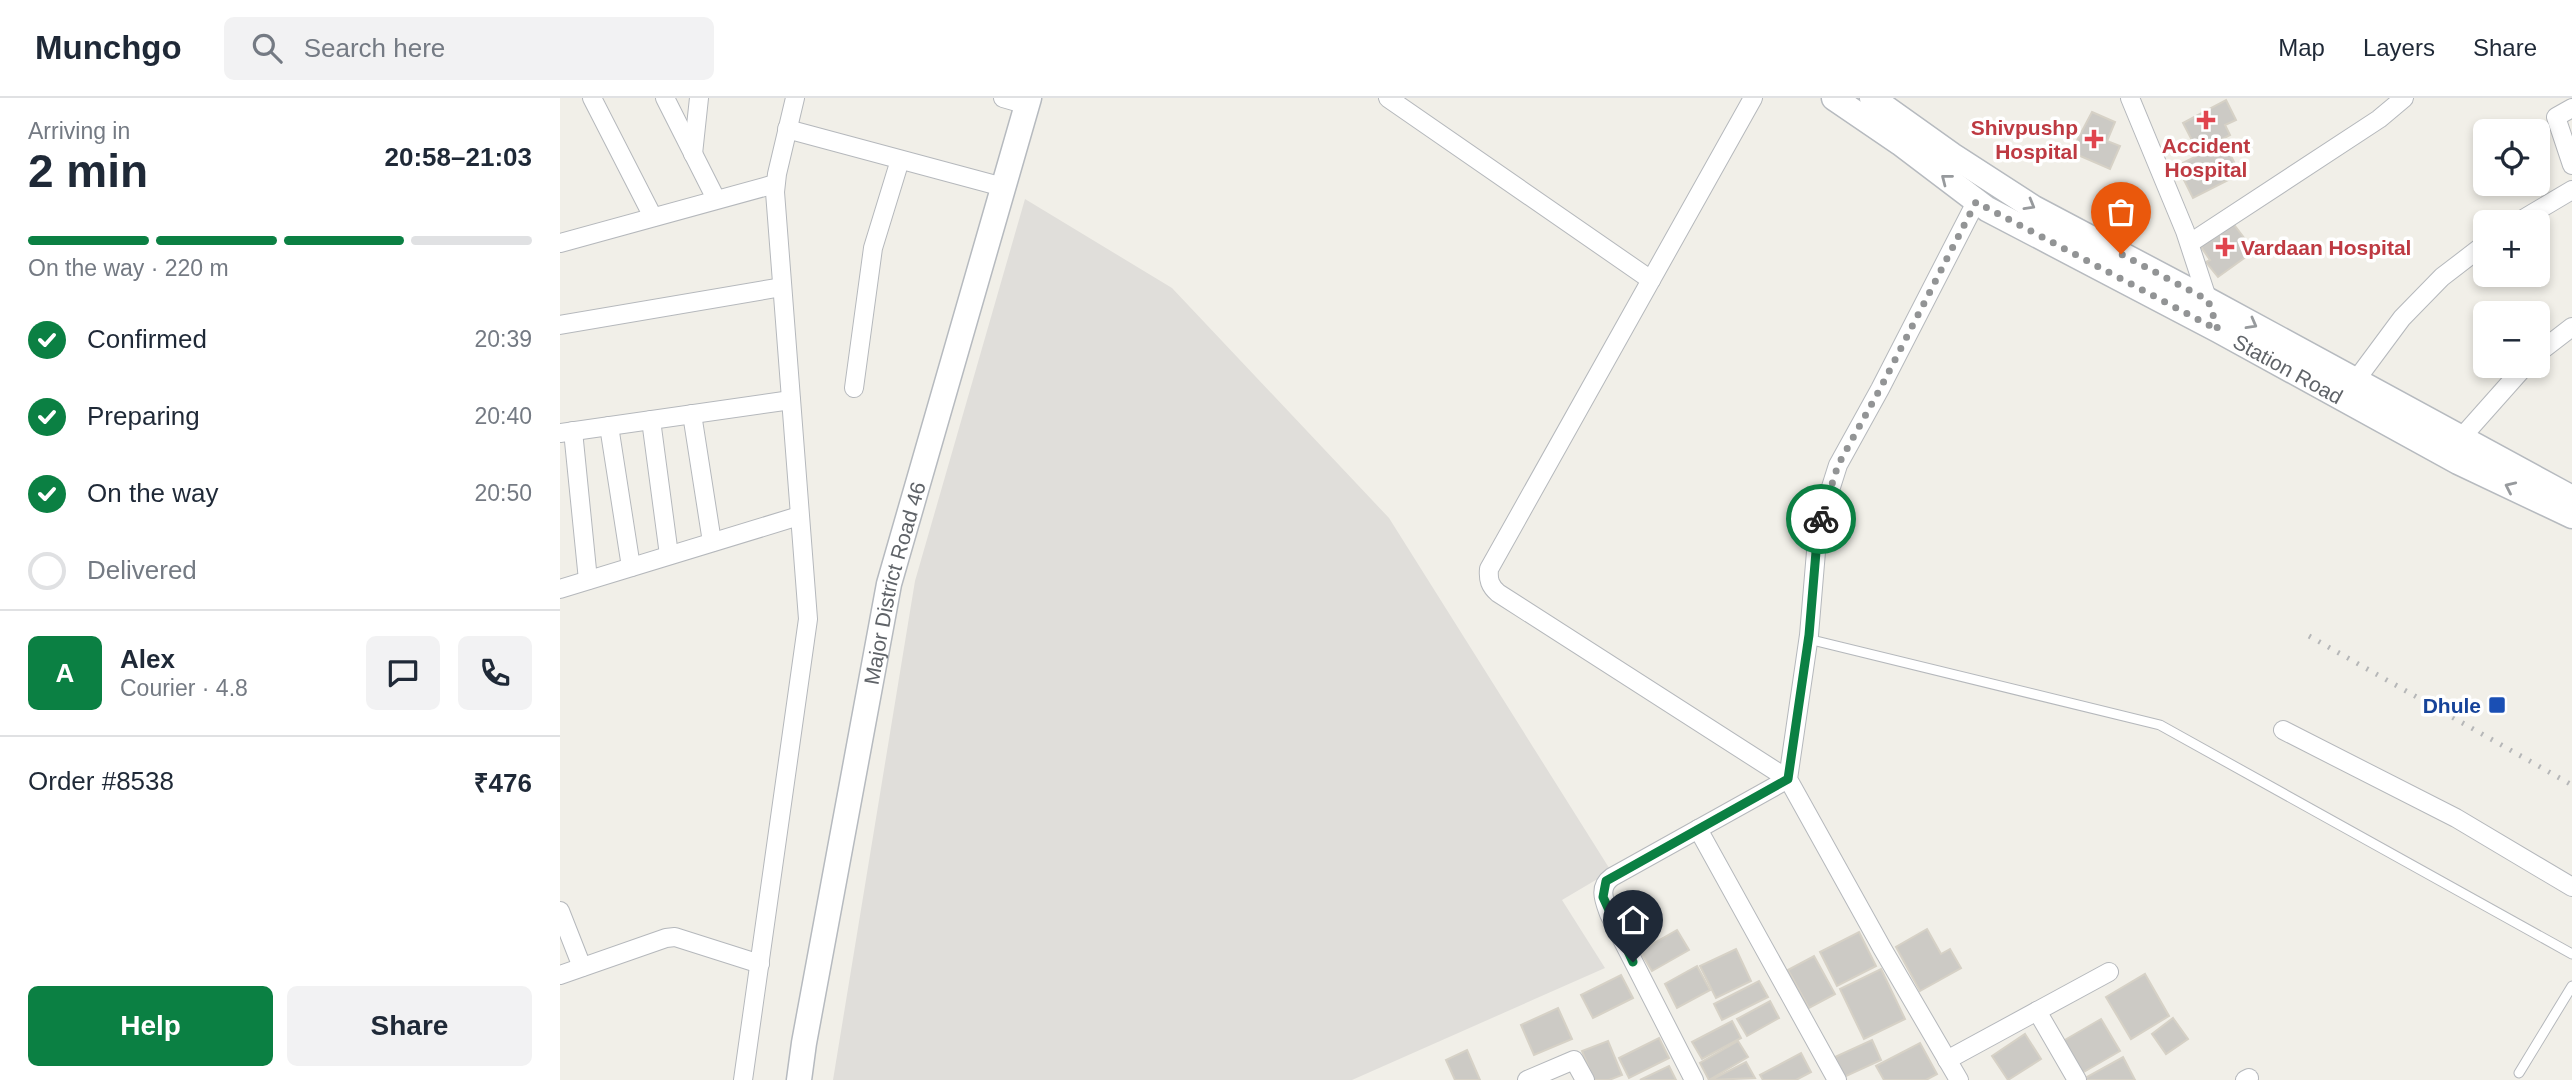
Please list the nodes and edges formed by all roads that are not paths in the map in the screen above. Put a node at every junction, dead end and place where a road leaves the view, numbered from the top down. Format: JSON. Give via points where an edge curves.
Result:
{"nodes":[{"id":1,"x":592,"y":98,"type":"edge"},
{"id":2,"x":665,"y":98,"type":"edge"},
{"id":3,"x":699,"y":98,"type":"edge"},
{"id":4,"x":795,"y":98,"type":"edge"},
{"id":5,"x":1388,"y":98,"type":"edge"},
{"id":6,"x":1753,"y":98,"type":"edge"},
{"id":7,"x":1834,"y":98,"type":"edge"},
{"id":8,"x":1872,"y":98,"type":"edge"},
{"id":9,"x":2130,"y":98,"type":"edge"},
{"id":10,"x":2404,"y":98,"type":"edge"},
{"id":11,"x":1019,"y":100,"type":"edge"},
{"id":12,"x":2572,"y":108,"type":"edge"},
{"id":13,"x":787,"y":129,"type":"junction"},
{"id":14,"x":693,"y":154,"type":"junction"},
{"id":15,"x":900,"y":160,"type":"junction"},
{"id":16,"x":2572,"y":164,"type":"edge"},
{"id":17,"x":775,"y":184,"type":"junction"},
{"id":18,"x":1003,"y":187,"type":"junction"},
{"id":19,"x":2572,"y":190,"type":"edge"},
{"id":20,"x":716,"y":199,"type":"junction"},
{"id":21,"x":1976,"y":202,"type":"junction"},
{"id":22,"x":2538,"y":210,"type":"edge"},
{"id":23,"x":653,"y":217,"type":"junction"},
{"id":24,"x":560,"y":243,"type":"edge"},
{"id":25,"x":2190,"y":243,"type":"junction"},
{"id":26,"x":2473,"y":253,"type":"edge"},
{"id":27,"x":1651,"y":280,"type":"junction"},
{"id":28,"x":782,"y":288,"type":"junction"},
{"id":29,"x":2208,"y":300,"type":"junction"},
{"id":30,"x":560,"y":325,"type":"edge"},
{"id":31,"x":2572,"y":327,"type":"edge"},
{"id":32,"x":2218,"y":330,"type":"junction"},
{"id":33,"x":2550,"y":344,"type":"edge"},
{"id":34,"x":2514,"y":378,"type":"edge"},
{"id":35,"x":2356,"y":380,"type":"junction"},
{"id":36,"x":854,"y":388,"type":"dead end"},
{"id":37,"x":791,"y":400,"type":"junction"},
{"id":38,"x":691,"y":414,"type":"junction"},
{"id":39,"x":652,"y":420,"type":"junction"},
{"id":40,"x":609,"y":426,"type":"junction"},
{"id":41,"x":567,"y":432,"type":"edge"},
{"id":42,"x":2461,"y":438,"type":"junction"},
{"id":43,"x":2570,"y":497,"type":"edge"},
{"id":44,"x":800,"y":516,"type":"junction"},
{"id":45,"x":712,"y":542,"type":"junction"},
{"id":46,"x":669,"y":555,"type":"junction"},
{"id":47,"x":631,"y":567,"type":"junction"},
{"id":48,"x":588,"y":580,"type":"junction"},
{"id":49,"x":560,"y":589,"type":"edge"},
{"id":50,"x":1808,"y":639,"type":"junction"},
{"id":51,"x":2283,"y":730,"type":"dead end"},
{"id":52,"x":1788,"y":779,"type":"junction"},
{"id":53,"x":1698,"y":829,"type":"junction"},
{"id":54,"x":2572,"y":887,"type":"edge"},
{"id":55,"x":560,"y":911,"type":"edge"},
{"id":56,"x":2572,"y":954,"type":"edge"},
{"id":57,"x":760,"y":964,"type":"junction"},
{"id":58,"x":583,"y":967,"type":"junction"},
{"id":59,"x":2109,"y":972,"type":"dead end"},
{"id":60,"x":560,"y":975,"type":"edge"},
{"id":61,"x":2572,"y":986,"type":"edge"},
{"id":62,"x":2037,"y":1011,"type":"junction"},
{"id":63,"x":1947,"y":1060,"type":"junction"},
{"id":64,"x":2519,"y":1073,"type":"dead end"},
{"id":65,"x":743,"y":1080,"type":"edge"},
{"id":66,"x":799,"y":1080,"type":"edge"},
{"id":67,"x":1527,"y":1080,"type":"edge"},
{"id":68,"x":1585,"y":1080,"type":"edge"},
{"id":69,"x":1694,"y":1080,"type":"edge"},
{"id":70,"x":1837,"y":1080,"type":"edge"},
{"id":71,"x":1959,"y":1080,"type":"edge"},
{"id":72,"x":2077,"y":1080,"type":"edge"}],
"edges":[{"from":1,"to":23,"type":"street"},
{"from":2,"to":14,"type":"street"},
{"from":3,"to":14,"type":"street"},
{"from":4,"to":13,"type":"street"},
{"from":5,"to":27,"type":"street"},
{"from":6,"to":27,"type":"street"},
{"from":21,"to":7,"type":"main road","name":"Station Road","one_way":true},
{"from":8,"to":29,"type":"main road","name":"Station Road","one_way":true,"via":[[2024,202]]},
{"from":9,"to":25,"type":"street"},
{"from":10,"to":25,"type":"street"},
{"from":11,"to":18,"type":"main road","name":"Major District Road 46"},
{"from":12,"to":16,"type":"street","via":[[2556,117]]},
{"from":13,"to":15,"type":"street"},
{"from":13,"to":17,"type":"street"},
{"from":14,"to":20,"type":"street"},
{"from":15,"to":18,"type":"street"},
{"from":15,"to":36,"type":"street","via":[[873,248]]},
{"from":17,"to":20,"type":"street"},
{"from":17,"to":28,"type":"street"},
{"from":18,"to":66,"type":"main road","name":"Major District Road 46","via":[[889,584]]},
{"from":19,"to":22,"type":"street"},
{"from":20,"to":23,"type":"street"},
{"from":21,"to":32,"type":"main road","name":"Station Road"},
{"from":21,"to":50,"type":"street","via":[[1838,465],[1818,528]]},
{"from":23,"to":24,"type":"street"},
{"from":25,"to":29,"type":"street"},
{"from":26,"to":35,"type":"street","via":[[2402,318]]},
{"from":27,"to":52,"type":"street","via":[[1489,569],[1488,579],[1498,593]]},
{"from":28,"to":30,"type":"street"},
{"from":28,"to":37,"type":"street"},
{"from":29,"to":32,"type":"street"},
{"from":29,"to":35,"type":"main road","name":"Station Road","one_way":true},
{"from":31,"to":33,"type":"street"},
{"from":43,"to":32,"type":"main road","name":"Station Road","one_way":true,"via":[[2458,462]]},
{"from":34,"to":42,"type":"street"},
{"from":35,"to":42,"type":"main road","name":"Station Road"},
{"from":37,"to":38,"type":"street"},
{"from":37,"to":44,"type":"street"},
{"from":38,"to":39,"type":"street"},
{"from":38,"to":45,"type":"street"},
{"from":39,"to":40,"type":"street"},
{"from":39,"to":46,"type":"street"},
{"from":40,"to":41,"type":"street"},
{"from":40,"to":47,"type":"street"},
{"from":41,"to":48,"type":"street"},
{"from":42,"to":43,"type":"main road","name":"Station Road"},
{"from":44,"to":45,"type":"street"},
{"from":44,"to":57,"type":"street","via":[[808,619]]},
{"from":45,"to":46,"type":"street"},
{"from":46,"to":47,"type":"street"},
{"from":47,"to":48,"type":"street"},
{"from":48,"to":49,"type":"street"},
{"from":50,"to":52,"type":"street"},
{"from":50,"to":56,"type":"lane","via":[[2160,725]]},
{"from":51,"to":54,"type":"street","via":[[2456,818]]},
{"from":52,"to":53,"type":"street"},
{"from":52,"to":63,"type":"street"},
{"from":53,"to":69,"type":"street","via":[[1612,877],[1603,889],[1609,914]]},
{"from":53,"to":70,"type":"street"},
{"from":55,"to":58,"type":"street"},
{"from":57,"to":58,"type":"street","via":[[675,937]]},
{"from":57,"to":65,"type":"street"},
{"from":58,"to":60,"type":"street"},
{"from":59,"to":62,"type":"street"},
{"from":61,"to":64,"type":"lane"},
{"from":62,"to":63,"type":"street"},
{"from":62,"to":72,"type":"street"},
{"from":63,"to":71,"type":"street"},
{"from":67,"to":68,"type":"street","via":[[1574,1060]]}]}
